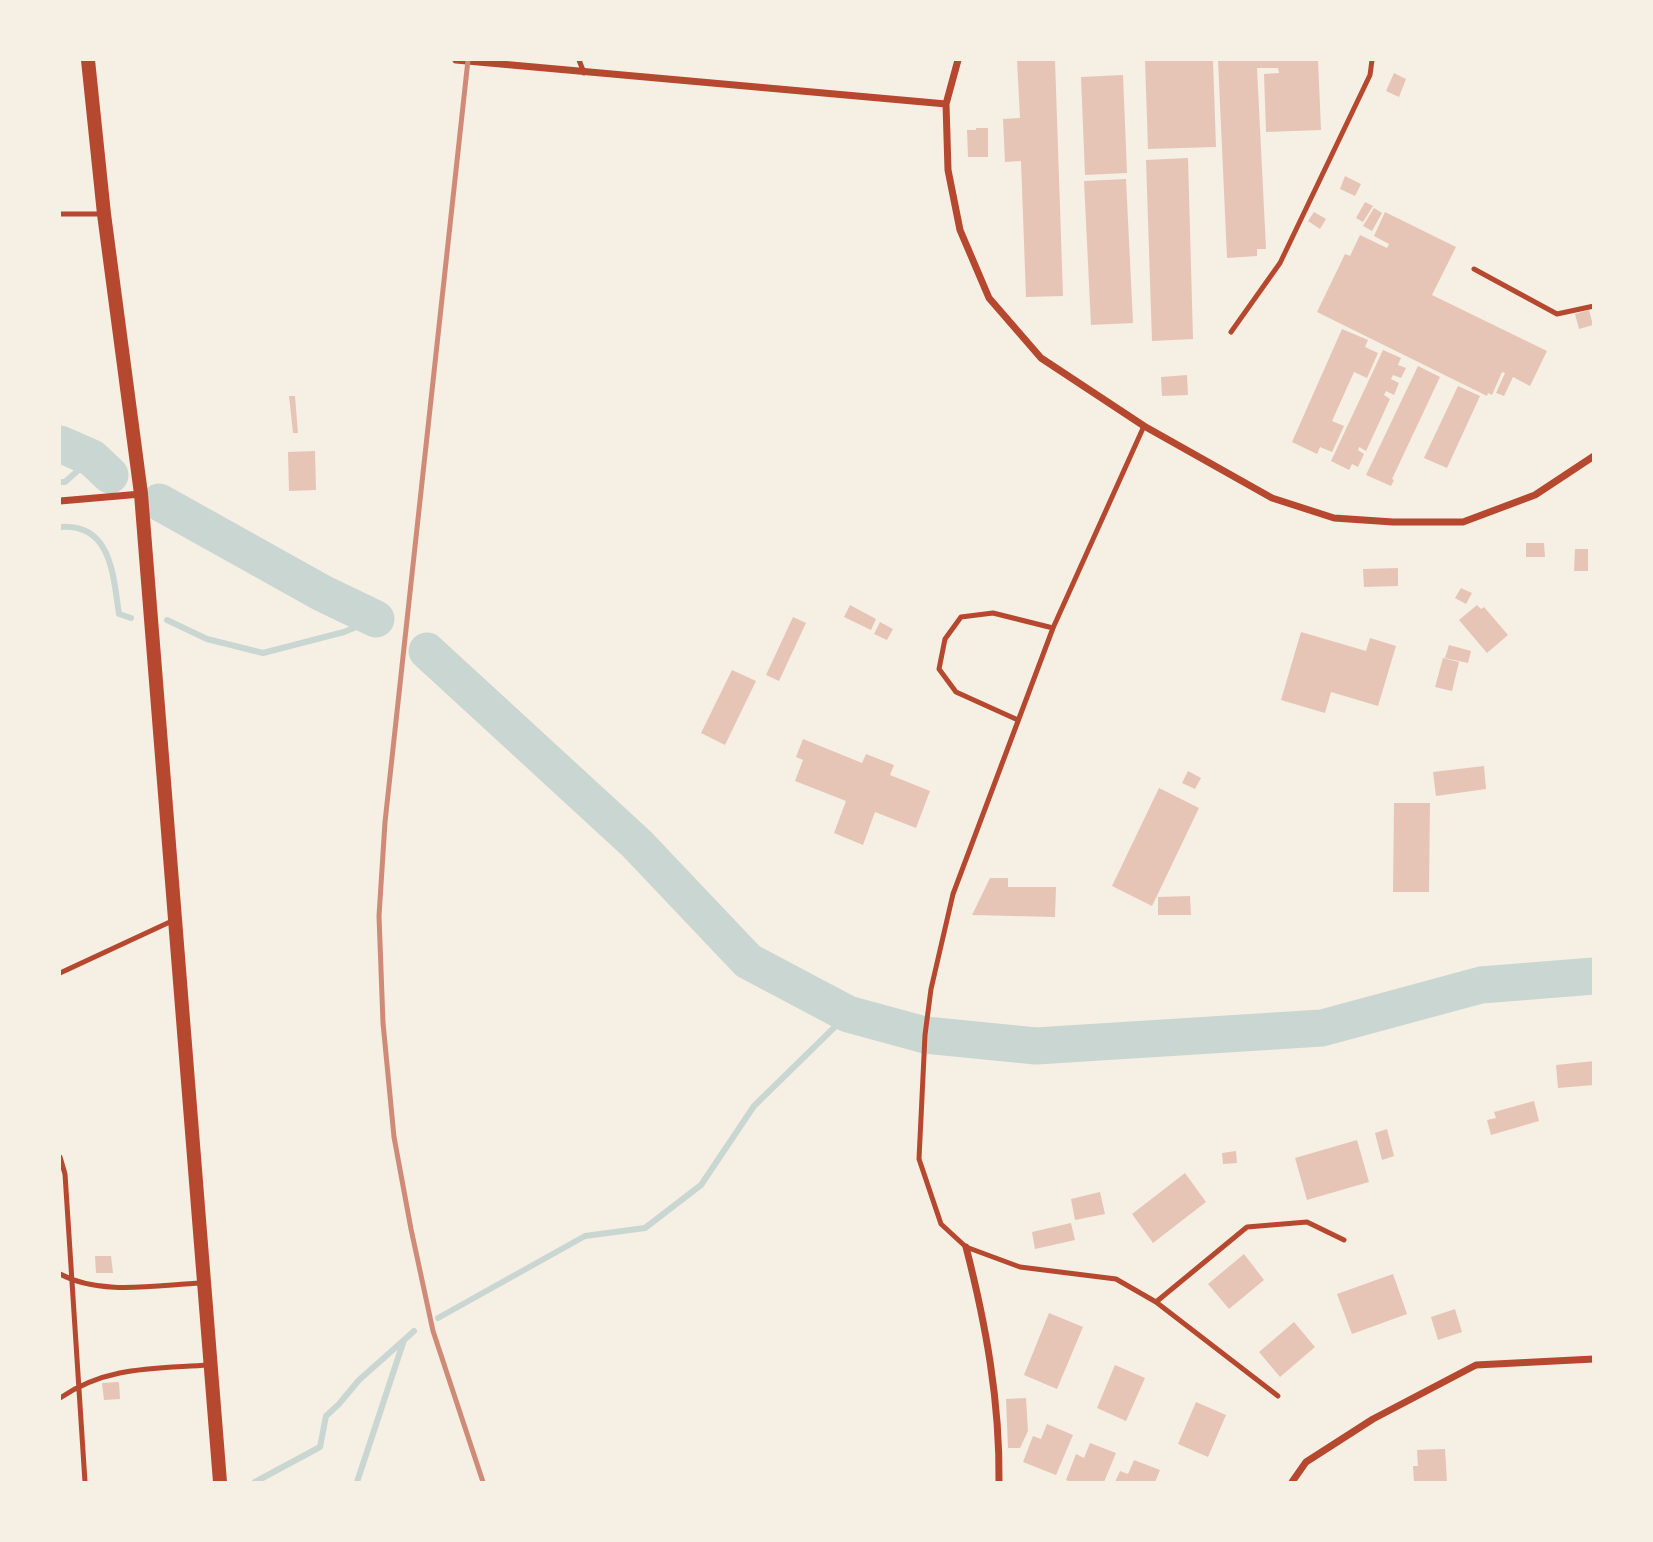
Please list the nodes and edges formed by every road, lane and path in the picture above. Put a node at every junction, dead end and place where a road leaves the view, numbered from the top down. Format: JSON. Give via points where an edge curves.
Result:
{"nodes":[{"id":1,"x":88,"y":60,"type":"edge"},
{"id":2,"x":456,"y":60,"type":"edge"},
{"id":3,"x":579,"y":60,"type":"edge"},
{"id":4,"x":958,"y":60,"type":"edge"},
{"id":5,"x":1372,"y":60,"type":"edge"},
{"id":6,"x":584,"y":73,"type":"junction"},
{"id":7,"x":946,"y":104,"type":"junction"},
{"id":8,"x":60,"y":214,"type":"edge"},
{"id":9,"x":104,"y":214,"type":"junction"},
{"id":10,"x":1474,"y":269,"type":"dead end"},
{"id":11,"x":1594,"y":306,"type":"edge"},
{"id":12,"x":1231,"y":332,"type":"dead end"},
{"id":13,"x":1144,"y":426,"type":"junction"},
{"id":14,"x":1594,"y":456,"type":"edge"},
{"id":15,"x":141,"y":494,"type":"junction"},
{"id":16,"x":60,"y":501,"type":"edge"},
{"id":17,"x":1053,"y":628,"type":"junction"},
{"id":18,"x":1018,"y":720,"type":"junction"},
{"id":19,"x":175,"y":920,"type":"junction"},
{"id":20,"x":60,"y":973,"type":"edge"},
{"id":21,"x":60,"y":1157,"type":"edge"},
{"id":22,"x":1343,"y":1240,"type":"dead end"},
{"id":23,"x":966,"y":1247,"type":"junction"},
{"id":24,"x":60,"y":1274,"type":"edge"},
{"id":25,"x":72,"y":1280,"type":"junction"},
{"id":26,"x":204,"y":1283,"type":"junction"},
{"id":27,"x":1156,"y":1302,"type":"junction"},
{"id":28,"x":1594,"y":1359,"type":"edge"},
{"id":29,"x":211,"y":1365,"type":"junction"},
{"id":30,"x":78,"y":1385,"type":"junction"},
{"id":31,"x":1278,"y":1396,"type":"dead end"},
{"id":32,"x":60,"y":1398,"type":"edge"},
{"id":33,"x":85,"y":1482,"type":"edge"},
{"id":34,"x":220,"y":1482,"type":"edge"},
{"id":35,"x":999,"y":1482,"type":"edge"},
{"id":36,"x":1292,"y":1482,"type":"edge"}],
"edges":[{"from":1,"to":9,"type":"main road"},
{"from":2,"to":6,"type":"street"},
{"from":3,"to":6,"type":"lane"},
{"from":4,"to":7,"type":"street"},
{"from":5,"to":12,"type":"lane","via":[[1370,75],[1280,263]]},
{"from":6,"to":7,"type":"street"},
{"from":7,"to":13,"type":"street","via":[[948,170],[960,230],[989,298],[1041,358]]},
{"from":8,"to":9,"type":"lane"},
{"from":9,"to":15,"type":"main road"},
{"from":10,"to":11,"type":"lane","via":[[1557,314]]},
{"from":13,"to":14,"type":"street","via":[[1272,498],[1334,518],[1369,521],[1464,522],[1535,495]]},
{"from":13,"to":17,"type":"lane"},
{"from":15,"to":16,"type":"street"},
{"from":15,"to":19,"type":"main road"},
{"from":17,"to":18,"type":"lane"},
{"from":17,"to":18,"type":"lane","via":[[993,613],[972,615],[961,617],[945,639],[939,669],[956,692]]},
{"from":18,"to":23,"type":"lane","via":[[953,894],[930,989],[925,1035],[919,1159],[941,1224]]},
{"from":19,"to":20,"type":"lane"},
{"from":19,"to":26,"type":"main road"},
{"from":21,"to":25,"type":"lane"},
{"from":22,"to":27,"type":"lane","via":[[1307,1222],[1247,1227]]},
{"from":23,"to":27,"type":"lane","via":[[1020,1267],[1116,1279]]},
{"from":23,"to":35,"type":"street","via":[[992,1363]]},
{"from":24,"to":25,"type":"lane"},
{"from":25,"to":26,"type":"lane","via":[[115,1287]]},
{"from":25,"to":30,"type":"lane"},
{"from":26,"to":29,"type":"main road"},
{"from":27,"to":31,"type":"lane"},
{"from":28,"to":36,"type":"street","via":[[1476,1365],[1373,1419],[1306,1462]]},
{"from":29,"to":30,"type":"lane","via":[[120,1371]]},
{"from":29,"to":34,"type":"main road"},
{"from":30,"to":32,"type":"lane"},
{"from":30,"to":33,"type":"lane"}]}
